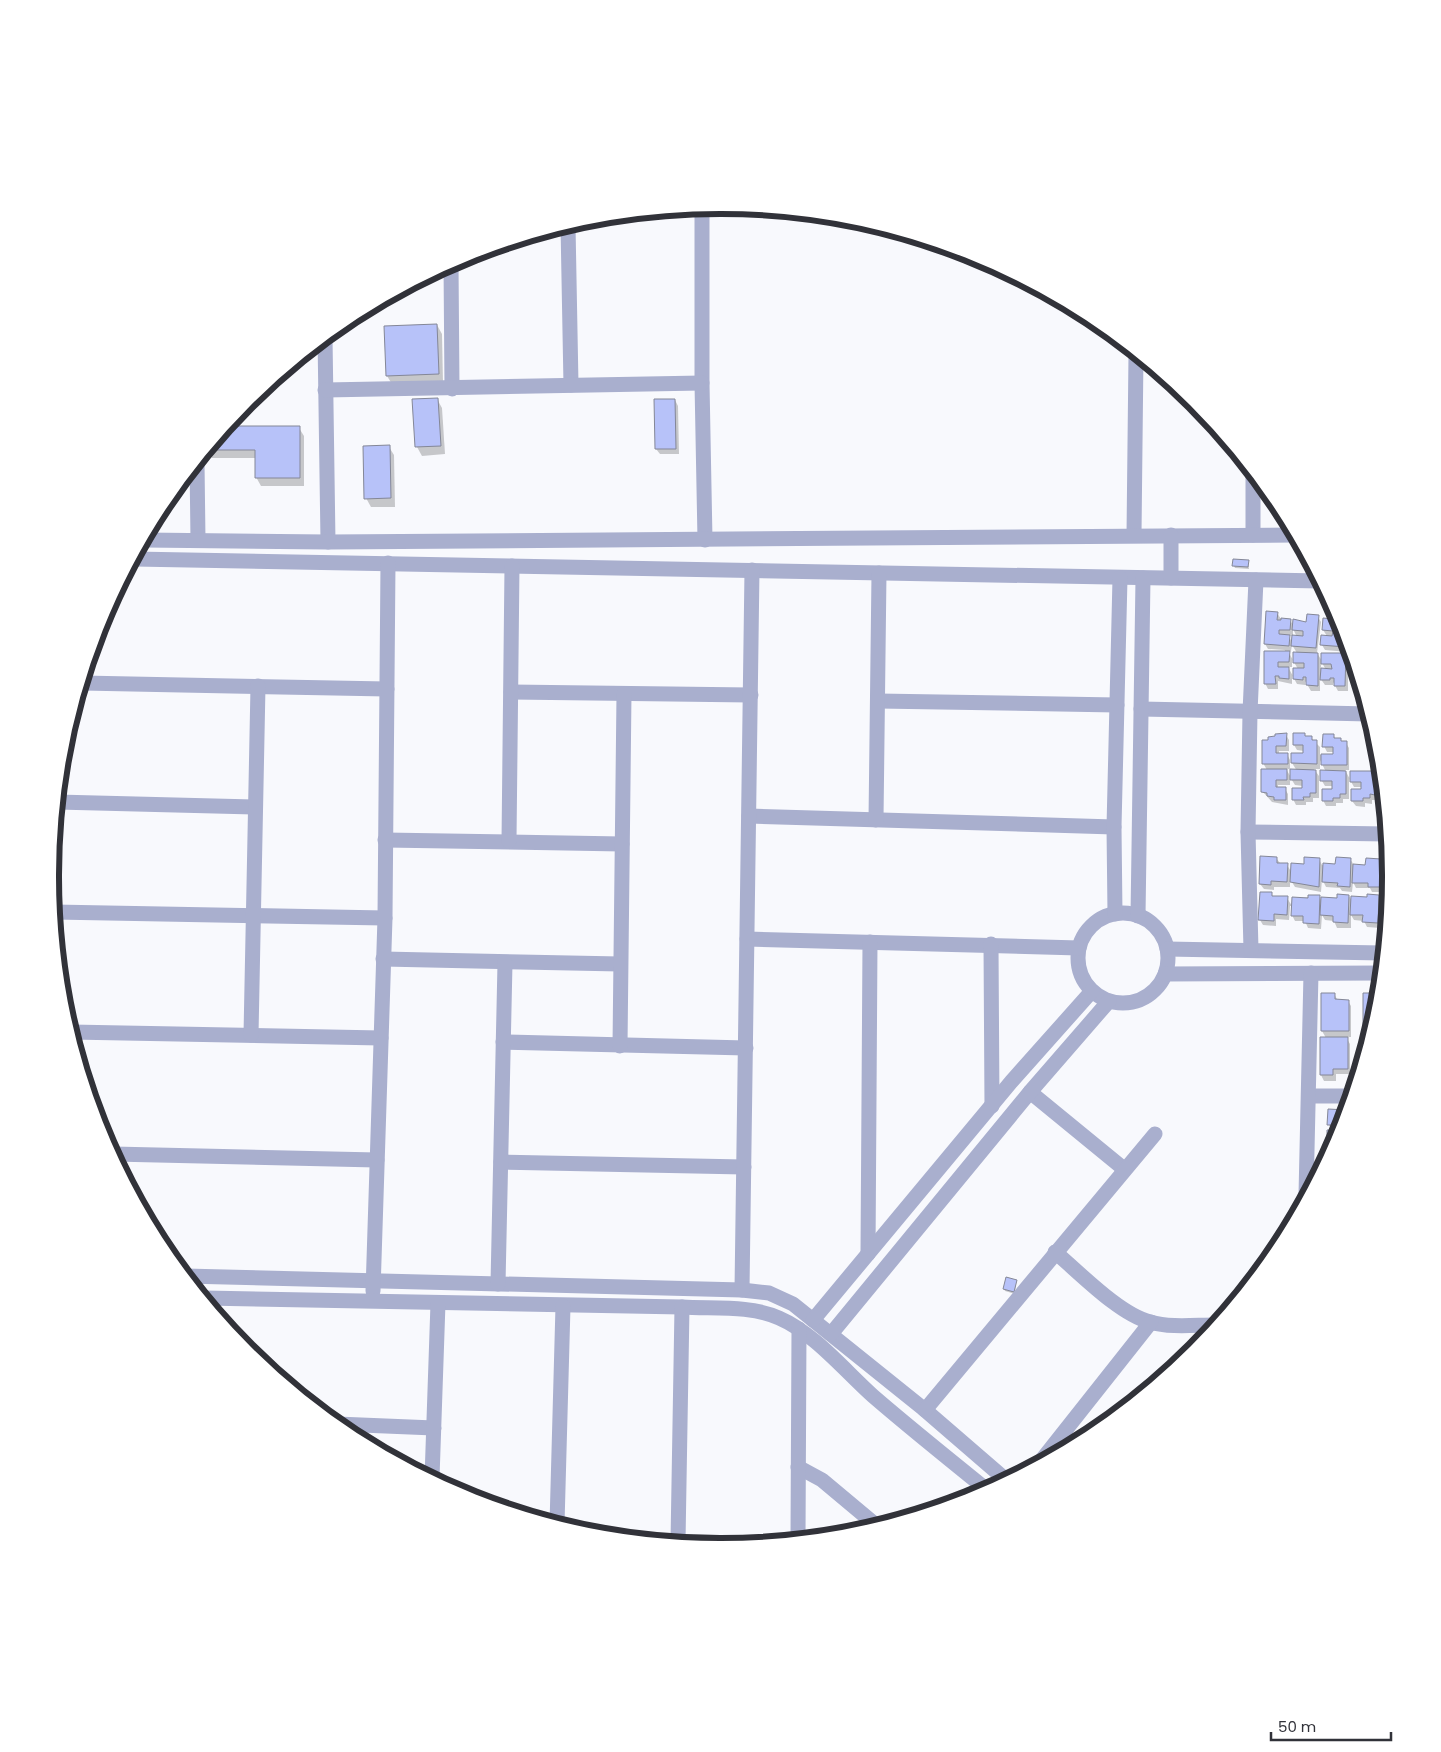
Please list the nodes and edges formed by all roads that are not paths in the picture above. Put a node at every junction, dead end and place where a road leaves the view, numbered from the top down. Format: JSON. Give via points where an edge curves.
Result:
{"nodes":[{"id":1,"x":702,"y":215,"type":"edge"},
{"id":2,"x":568,"y":232,"type":"edge"},
{"id":3,"x":451,"y":272,"type":"edge"},
{"id":4,"x":325,"y":346,"type":"edge"},
{"id":5,"x":1136,"y":361,"type":"edge"},
{"id":6,"x":702,"y":383,"type":"junction"},
{"id":7,"x":571,"y":385,"type":"junction"},
{"id":8,"x":452,"y":389,"type":"junction"},
{"id":9,"x":325,"y":390,"type":"junction"},
{"id":10,"x":197,"y":471,"type":"edge"},
{"id":11,"x":1253,"y":483,"type":"edge"},
{"id":12,"x":1134,"y":535,"type":"junction"},
{"id":13,"x":1171,"y":535,"type":"junction"},
{"id":14,"x":1253,"y":535,"type":"junction"},
{"id":15,"x":1288,"y":535,"type":"edge"},
{"id":16,"x":150,"y":540,"type":"edge"},
{"id":17,"x":198,"y":540,"type":"junction"},
{"id":18,"x":705,"y":540,"type":"junction"},
{"id":19,"x":328,"y":542,"type":"junction"},
{"id":20,"x":140,"y":559,"type":"edge"},
{"id":21,"x":388,"y":564,"type":"junction"},
{"id":22,"x":512,"y":566,"type":"junction"},
{"id":23,"x":752,"y":570,"type":"junction"},
{"id":24,"x":879,"y":573,"type":"junction"},
{"id":25,"x":1120,"y":578,"type":"junction"},
{"id":26,"x":1143,"y":578,"type":"junction"},
{"id":27,"x":1171,"y":578,"type":"junction"},
{"id":28,"x":1256,"y":580,"type":"junction"},
{"id":29,"x":1313,"y":581,"type":"edge"},
{"id":30,"x":88,"y":683,"type":"edge"},
{"id":31,"x":258,"y":686,"type":"junction"},
{"id":32,"x":387,"y":689,"type":"junction"},
{"id":33,"x":511,"y":692,"type":"junction"},
{"id":34,"x":624,"y":694,"type":"junction"},
{"id":35,"x":751,"y":696,"type":"junction"},
{"id":36,"x":878,"y":701,"type":"junction"},
{"id":37,"x":1117,"y":705,"type":"junction"},
{"id":38,"x":1140,"y":709,"type":"junction"},
{"id":39,"x":1250,"y":712,"type":"junction"},
{"id":40,"x":1362,"y":714,"type":"edge"},
{"id":41,"x":63,"y":802,"type":"edge"},
{"id":42,"x":254,"y":807,"type":"junction"},
{"id":43,"x":749,"y":816,"type":"junction"},
{"id":44,"x":876,"y":820,"type":"junction"},
{"id":45,"x":1114,"y":826,"type":"junction"},
{"id":46,"x":1248,"y":832,"type":"junction"},
{"id":47,"x":1381,"y":834,"type":"edge"},
{"id":48,"x":385,"y":840,"type":"junction"},
{"id":49,"x":509,"y":841,"type":"junction"},
{"id":50,"x":622,"y":844,"type":"junction"},
{"id":51,"x":60,"y":912,"type":"edge"},
{"id":52,"x":1115,"y":914,"type":"junction"},
{"id":53,"x":252,"y":915,"type":"junction"},
{"id":54,"x":1138,"y":916,"type":"junction"},
{"id":55,"x":384,"y":918,"type":"junction"},
{"id":56,"x":747,"y":939,"type":"junction"},
{"id":57,"x":870,"y":942,"type":"junction"},
{"id":58,"x":992,"y":944,"type":"junction"},
{"id":59,"x":1079,"y":948,"type":"junction"},
{"id":60,"x":1166,"y":949,"type":"junction"},
{"id":61,"x":1251,"y":950,"type":"junction"},
{"id":62,"x":1378,"y":953,"type":"edge"},
{"id":63,"x":383,"y":958,"type":"junction"},
{"id":64,"x":505,"y":963,"type":"junction"},
{"id":65,"x":620,"y":964,"type":"junction"},
{"id":66,"x":1311,"y":973,"type":"junction"},
{"id":67,"x":1375,"y":973,"type":"edge"},
{"id":68,"x":1165,"y":974,"type":"junction"},
{"id":69,"x":1092,"y":991,"type":"junction"},
{"id":70,"x":1108,"y":1001,"type":"junction"},
{"id":71,"x":77,"y":1032,"type":"edge"},
{"id":72,"x":250,"y":1035,"type":"junction"},
{"id":73,"x":381,"y":1038,"type":"junction"},
{"id":74,"x":503,"y":1042,"type":"junction"},
{"id":75,"x":620,"y":1046,"type":"junction"},
{"id":76,"x":746,"y":1048,"type":"junction"},
{"id":77,"x":1030,"y":1092,"type":"junction"},
{"id":78,"x":1309,"y":1096,"type":"junction"},
{"id":79,"x":1344,"y":1096,"type":"edge"},
{"id":80,"x":992,"y":1106,"type":"junction"},
{"id":81,"x":1154,"y":1134,"type":"dead end"},
{"id":82,"x":120,"y":1154,"type":"edge"},
{"id":83,"x":377,"y":1160,"type":"junction"},
{"id":84,"x":501,"y":1162,"type":"junction"},
{"id":85,"x":744,"y":1167,"type":"junction"},
{"id":86,"x":1124,"y":1169,"type":"junction"},
{"id":87,"x":1306,"y":1184,"type":"edge"},
{"id":88,"x":1055,"y":1252,"type":"junction"},
{"id":89,"x":868,"y":1254,"type":"junction"},
{"id":90,"x":193,"y":1276,"type":"edge"},
{"id":91,"x":373,"y":1281,"type":"junction"},
{"id":92,"x":498,"y":1284,"type":"junction"},
{"id":93,"x":742,"y":1290,"type":"junction"},
{"id":94,"x":211,"y":1298,"type":"edge"},
{"id":95,"x":373,"y":1302,"type":"junction"},
{"id":96,"x":438,"y":1303,"type":"junction"},
{"id":97,"x":563,"y":1306,"type":"junction"},
{"id":98,"x":682,"y":1308,"type":"junction"},
{"id":99,"x":813,"y":1320,"type":"junction"},
{"id":100,"x":1151,"y":1322,"type":"junction"},
{"id":101,"x":1206,"y":1325,"type":"edge"},
{"id":102,"x":799,"y":1329,"type":"junction"},
{"id":103,"x":831,"y":1334,"type":"junction"},
{"id":104,"x":925,"y":1410,"type":"junction"},
{"id":105,"x":351,"y":1425,"type":"edge"},
{"id":106,"x":434,"y":1428,"type":"junction"},
{"id":107,"x":1064,"y":1441,"type":"edge"},
{"id":108,"x":798,"y":1467,"type":"junction"},
{"id":109,"x":432,"y":1472,"type":"edge"},
{"id":110,"x":1001,"y":1475,"type":"edge"},
{"id":111,"x":980,"y":1484,"type":"edge"},
{"id":112,"x":557,"y":1517,"type":"edge"},
{"id":113,"x":870,"y":1520,"type":"edge"},
{"id":114,"x":798,"y":1533,"type":"edge"},
{"id":115,"x":678,"y":1536,"type":"edge"}],
"edges":[{"from":1,"to":6,"type":"street"},
{"from":2,"to":7,"type":"street"},
{"from":3,"to":8,"type":"street"},
{"from":4,"to":9,"type":"street"},
{"from":5,"to":12,"type":"street"},
{"from":6,"to":7,"type":"street"},
{"from":6,"to":18,"type":"street"},
{"from":7,"to":8,"type":"street"},
{"from":8,"to":9,"type":"street"},
{"from":9,"to":19,"type":"street"},
{"from":10,"to":17,"type":"street"},
{"from":11,"to":14,"type":"street"},
{"from":12,"to":13,"type":"street"},
{"from":12,"to":18,"type":"street"},
{"from":13,"to":14,"type":"street"},
{"from":13,"to":27,"type":"street"},
{"from":14,"to":15,"type":"street"},
{"from":16,"to":17,"type":"street"},
{"from":17,"to":19,"type":"street"},
{"from":18,"to":19,"type":"street"},
{"from":20,"to":21,"type":"street"},
{"from":21,"to":22,"type":"street"},
{"from":21,"to":32,"type":"street"},
{"from":22,"to":23,"type":"street"},
{"from":22,"to":33,"type":"street"},
{"from":23,"to":24,"type":"street"},
{"from":23,"to":35,"type":"street"},
{"from":24,"to":25,"type":"street"},
{"from":24,"to":36,"type":"street"},
{"from":25,"to":26,"type":"street"},
{"from":25,"to":37,"type":"street"},
{"from":26,"to":27,"type":"street"},
{"from":26,"to":38,"type":"street"},
{"from":27,"to":28,"type":"street"},
{"from":28,"to":29,"type":"street"},
{"from":28,"to":39,"type":"street"},
{"from":30,"to":31,"type":"street"},
{"from":31,"to":32,"type":"street"},
{"from":31,"to":42,"type":"street"},
{"from":32,"to":48,"type":"street"},
{"from":33,"to":34,"type":"street"},
{"from":33,"to":49,"type":"street"},
{"from":34,"to":35,"type":"street"},
{"from":34,"to":50,"type":"street"},
{"from":35,"to":43,"type":"street"},
{"from":36,"to":37,"type":"street"},
{"from":36,"to":44,"type":"street"},
{"from":37,"to":45,"type":"street"},
{"from":38,"to":39,"type":"street"},
{"from":38,"to":54,"type":"street"},
{"from":39,"to":40,"type":"street"},
{"from":39,"to":46,"type":"street"},
{"from":41,"to":42,"type":"street"},
{"from":42,"to":53,"type":"street"},
{"from":43,"to":44,"type":"street"},
{"from":43,"to":56,"type":"street"},
{"from":44,"to":45,"type":"street"},
{"from":45,"to":52,"type":"street"},
{"from":46,"to":47,"type":"street"},
{"from":46,"to":61,"type":"street"},
{"from":48,"to":49,"type":"street"},
{"from":48,"to":55,"type":"street"},
{"from":49,"to":50,"type":"street"},
{"from":50,"to":65,"type":"street"},
{"from":51,"to":53,"type":"street"},
{"from":52,"to":54,"type":"street"},
{"from":52,"to":59,"type":"street","via":[[1092,926],[1082,938]]},
{"from":53,"to":55,"type":"street"},
{"from":53,"to":72,"type":"street"},
{"from":54,"to":60,"type":"street","via":[[1159,932]]},
{"from":55,"to":63,"type":"street"},
{"from":56,"to":57,"type":"street"},
{"from":56,"to":76,"type":"street"},
{"from":57,"to":58,"type":"street"},
{"from":57,"to":89,"type":"street"},
{"from":58,"to":59,"type":"street"},
{"from":58,"to":80,"type":"street"},
{"from":59,"to":69,"type":"street","via":[[1078,967]]},
{"from":60,"to":61,"type":"street"},
{"from":60,"to":68,"type":"street"},
{"from":61,"to":62,"type":"street"},
{"from":63,"to":64,"type":"street"},
{"from":63,"to":73,"type":"street"},
{"from":64,"to":65,"type":"street"},
{"from":64,"to":74,"type":"street"},
{"from":65,"to":75,"type":"street"},
{"from":66,"to":67,"type":"street"},
{"from":66,"to":68,"type":"street"},
{"from":66,"to":78,"type":"street"},
{"from":68,"to":70,"type":"street","via":[[1147,996],[1128,1003]]},
{"from":69,"to":70,"type":"street"},
{"from":69,"to":80,"type":"street"},
{"from":70,"to":77,"type":"street"},
{"from":71,"to":72,"type":"street"},
{"from":72,"to":73,"type":"street"},
{"from":73,"to":83,"type":"street"},
{"from":74,"to":75,"type":"street"},
{"from":74,"to":84,"type":"street"},
{"from":75,"to":76,"type":"street"},
{"from":76,"to":85,"type":"street"},
{"from":77,"to":86,"type":"street"},
{"from":77,"to":103,"type":"street"},
{"from":78,"to":79,"type":"street"},
{"from":78,"to":87,"type":"street"},
{"from":80,"to":89,"type":"street"},
{"from":81,"to":86,"type":"street"},
{"from":82,"to":83,"type":"street"},
{"from":83,"to":91,"type":"street"},
{"from":84,"to":85,"type":"street"},
{"from":84,"to":92,"type":"street"},
{"from":85,"to":93,"type":"street"},
{"from":86,"to":88,"type":"street"},
{"from":88,"to":100,"type":"street","via":[[1125,1310]]},
{"from":88,"to":104,"type":"street"},
{"from":89,"to":99,"type":"street"},
{"from":90,"to":91,"type":"street"},
{"from":91,"to":92,"type":"street"},
{"from":91,"to":95,"type":"street"},
{"from":92,"to":93,"type":"street"},
{"from":93,"to":99,"type":"street","via":[[756,1290],[782,1298]]},
{"from":94,"to":95,"type":"street"},
{"from":95,"to":96,"type":"street"},
{"from":96,"to":97,"type":"street"},
{"from":96,"to":106,"type":"street"},
{"from":97,"to":98,"type":"street"},
{"from":97,"to":112,"type":"street"},
{"from":98,"to":102,"type":"street","via":[[754,1311],[779,1318]]},
{"from":98,"to":115,"type":"street"},
{"from":99,"to":103,"type":"street"},
{"from":100,"to":101,"type":"street"},
{"from":100,"to":107,"type":"street"},
{"from":102,"to":108,"type":"street"},
{"from":102,"to":111,"type":"street"},
{"from":103,"to":104,"type":"street"},
{"from":104,"to":110,"type":"street"},
{"from":105,"to":106,"type":"street"},
{"from":106,"to":109,"type":"street"},
{"from":108,"to":113,"type":"street","via":[[822,1480]]},
{"from":108,"to":114,"type":"street"}]}
